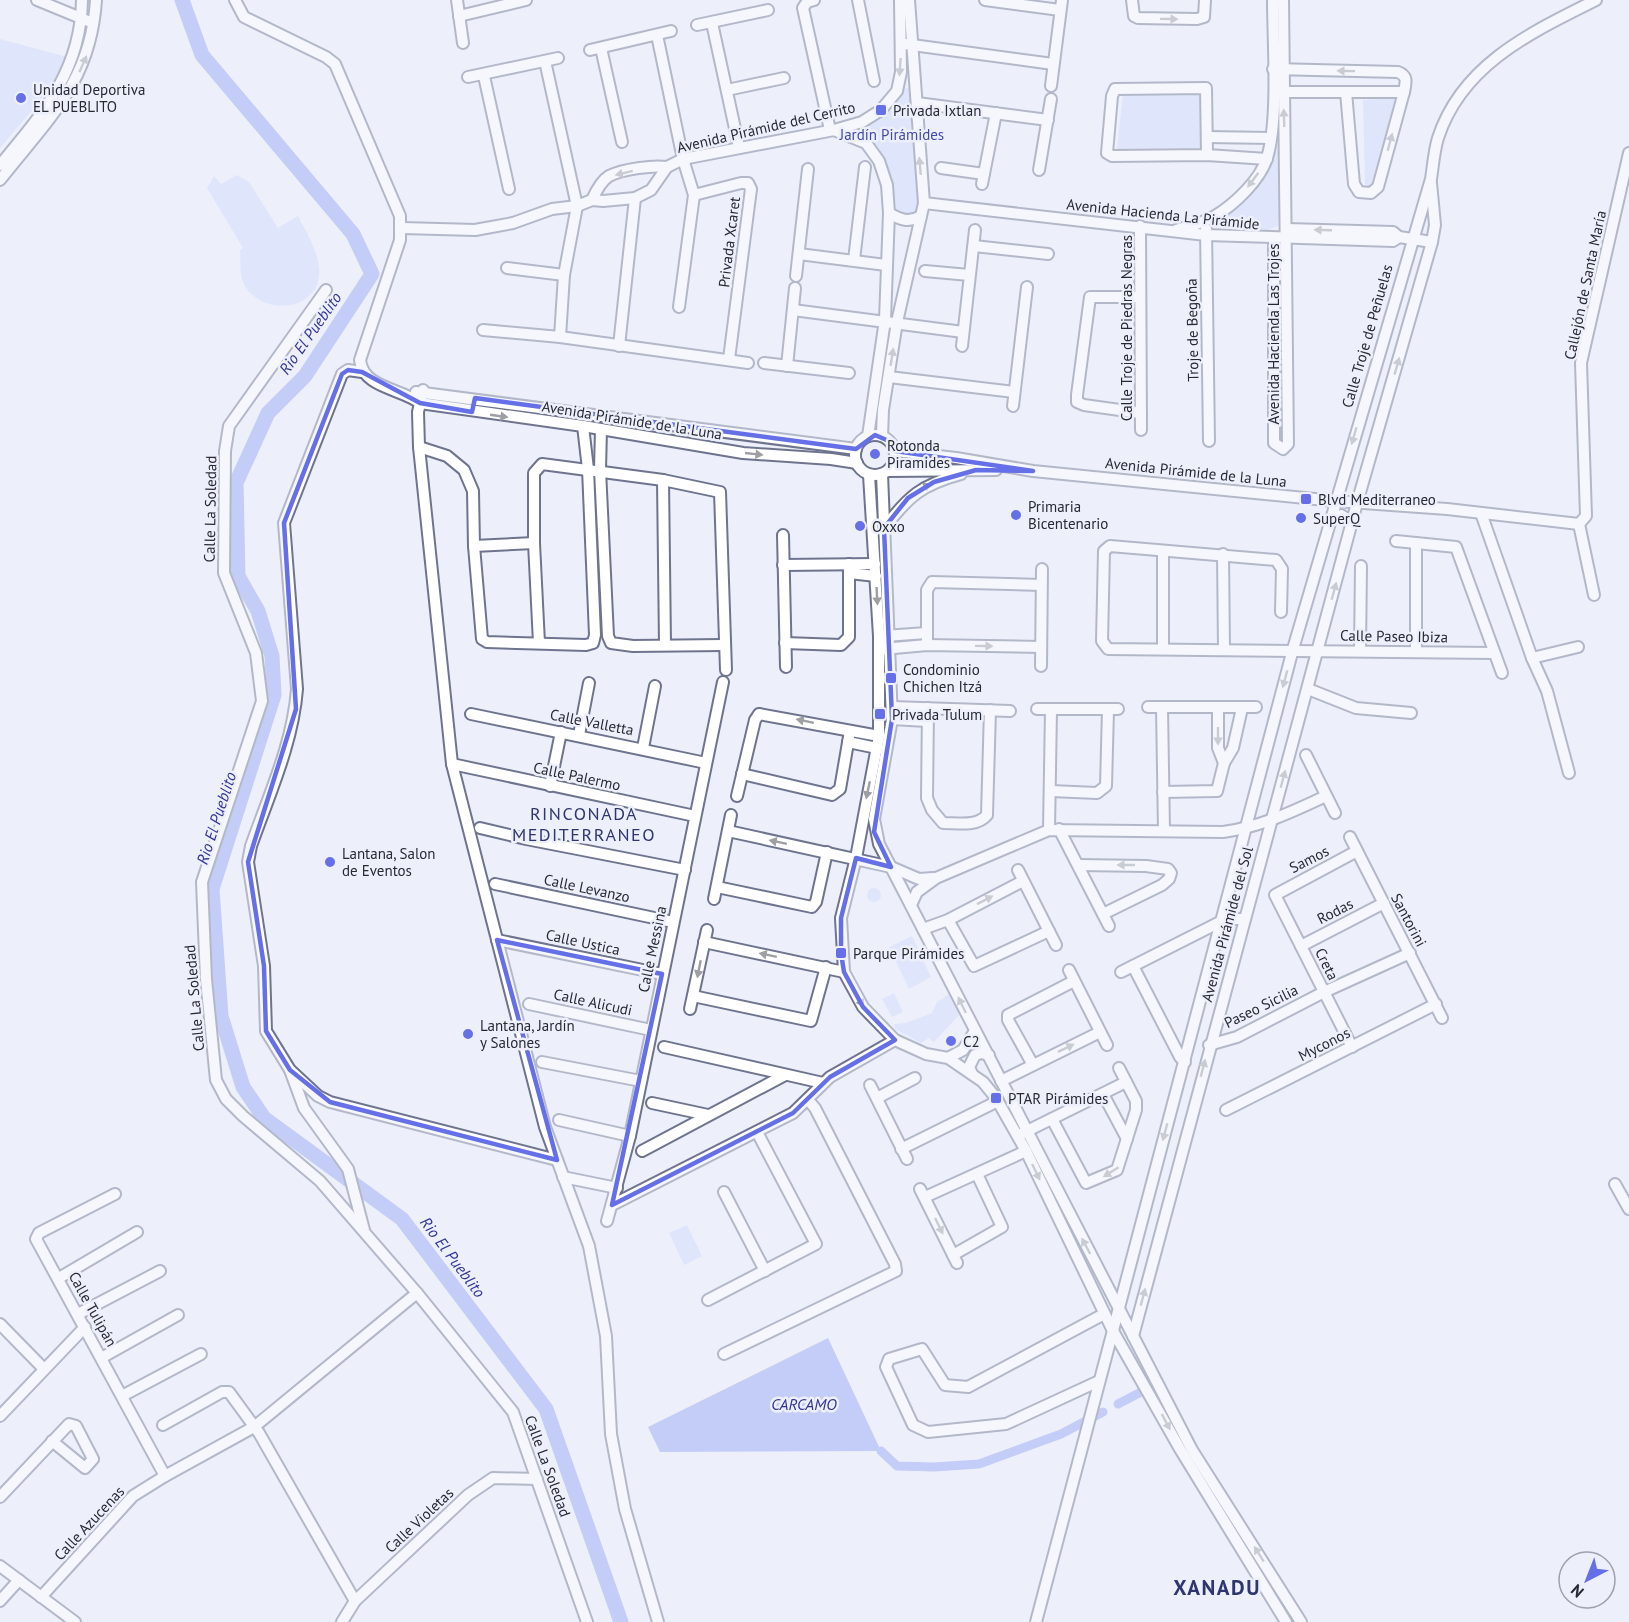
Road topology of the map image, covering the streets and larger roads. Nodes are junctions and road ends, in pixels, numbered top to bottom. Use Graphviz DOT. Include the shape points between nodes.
graph roads {
  1 [pos="37,0"];
  2 [pos="82,0"];
  3 [pos="96,0"];
  4 [pos="235,0"];
  5 [pos="457,0"];
  6 [pos="526,0"];
  7 [pos="814,0"];
  8 [pos="858,0"];
  9 [pos="900,0"];
  10 [pos="909,0"];
  11 [pos="985,0"];
  12 [pos="1132,0"];
  13 [pos="1205,0"];
  14 [pos="1273,0"];
  15 [pos="1282,0"];
  16 [pos="1596,0"];
  17 [pos="512,1"];
  18 [pos="1061,5"];
  19 [pos="768,10"];
  20 [pos="459,16"];
  21 [pos="82,20"];
  22 [pos="95,22"];
  23 [pos="712,23"];
  24 [pos="697,25"];
  25 [pos="671,31"];
  26 [pos="657,35"];
  27 [pos="463,43"];
  28 [pos="906,44"];
  29 [pos="601,48"];
  30 [pos="590,50"];
  31 [pos="558,58"];
  32 [pos="544,61"];
  33 [pos="1053,64"];
  34 [pos="1278,70"];
  35 [pos="484,76"];
  36 [pos="468,77"];
  37 [pos="784,78"];
  38 [pos="874,81"];
  39 [pos="1052,86"];
  40 [pos="727,90"];
  41 [pos="897,91"];
  42 [pos="1278,92"];
  43 [pos="1404,92"];
  44 [pos="1346,93"];
  45 [pos="916,98"];
  46 [pos="1051,99"];
  47 [pos="996,113"];
  48 [pos="1048,120"];
  49 [pos="862,122"];
  50 [pos="832,130"];
  51 [pos="1207,137"];
  52 [pos="1271,138"];
  53 [pos="859,140"];
  54 [pos="622,142"];
  55 [pos="739,147"];
  56 [pos="1629,153"];
  57 [pos="1208,155"];
  58 [pos="682,159"];
  59 [pos="1267,159"];
  60 [pos="0,165"];
  61 [pos="667,167"];
  62 [pos="865,167"];
  63 [pos="941,168"];
  64 [pos="808,169"];
  65 [pos="1040,170"];
  66 [pos="1431,179"];
  67 [pos="0,180"];
  68 [pos="508,189"];
  69 [pos="694,195"];
  70 [pos="635,198"];
  71 [pos="592,200"];
  72 [pos="924,203"];
  73 [pos="577,206"];
  74 [pos="889,213"];
  75 [pos="921,216"];
  76 [pos="1206,220"];
  77 [pos="1140,226"];
  78 [pos="402,228"];
  79 [pos="975,230"];
  80 [pos="1173,231"];
  81 [pos="1287,234"];
  82 [pos="1206,235"];
  83 [pos="1274,239"];
  84 [pos="1411,240"];
  85 [pos="1432,242"];
  86 [pos="974,246"];
  87 [pos="1048,254"];
  88 [pos="799,255"];
  89 [pos="854,260"];
  90 [pos="886,264"];
  91 [pos="507,268"];
  92 [pos="925,271"];
  93 [pos="564,275"];
  94 [pos="969,275"];
  95 [pos="1026,287"];
  96 [pos="326,291"];
  97 [pos="1140,297"];
  98 [pos="680,307"];
  99 [pos="793,310"];
  100 [pos="885,320"];
  101 [pos="897,322"];
  102 [pos="483,330"];
  103 [pos="963,332"];
  104 [pos="560,336"];
  105 [pos="619,346"];
  106 [pos="962,346"];
  107 [pos="729,359"];
  108 [pos="748,363"];
  109 [pos="764,363"];
  110 [pos="787,366"];
  111 [pos="362,372"];
  112 [pos="849,373"];
  113 [pos="888,377"];
  114 [pos="423,390"];
  115 [pos="1014,392"];
  116 [pos="407,393"];
  117 [pos="475,398"];
  118 [pos="420,403"];
  119 [pos="1012,406"];
  120 [pos="472,412"];
  121 [pos="1141,413"];
  122 [pos="583,426"];
  123 [pos="602,429"];
  124 [pos="1141,430"];
  125 [pos="868,436"];
  126 [pos="882,436"];
  127 [pos="1209,441"];
  128 [pos="419,447"];
  129 [pos="856,449"];
  130 [pos="896,451"];
  131 [pos="857,464"];
  132 [pos="588,469"];
  133 [pos="600,470"];
  134 [pos="976,470"];
  135 [pos="1033,471"];
  136 [pos="885,473"];
  137 [pos="869,475"];
  138 [pos="663,480"];
  139 [pos="1335,501"];
  140 [pos="1357,503"];
  141 [pos="1481,513"];
  142 [pos="1329,520"];
  143 [pos="1353,522"];
  144 [pos="1580,524"];
  145 [pos="884,528"];
  146 [pos="783,536"];
  147 [pos="1396,541"];
  148 [pos="534,543"];
  149 [pos="1416,543"];
  150 [pos="474,546"];
  151 [pos="1163,551"];
  152 [pos="1223,554"];
  153 [pos="875,564"];
  154 [pos="783,566"];
  155 [pos="1361,566"];
  156 [pos="852,569"];
  157 [pos="1042,569"];
  158 [pos="876,576"];
  159 [pos="1041,585"];
  160 [pos="1594,595"];
  161 [pos="1281,612"];
  162 [pos="926,633"];
  163 [pos="884,636"];
  164 [pos="539,643"];
  165 [pos="785,643"];
  166 [pos="665,645"];
  167 [pos="724,645"];
  168 [pos="927,645"];
  169 [pos="1578,646"];
  170 [pos="1041,648"];
  171 [pos="884,649"];
  172 [pos="1162,649"];
  173 [pos="1224,649"];
  174 [pos="1293,649"];
  175 [pos="1319,650"];
  176 [pos="1360,651"];
  177 [pos="1416,652"];
  178 [pos="1494,653"];
  179 [pos="1533,658"];
  180 [pos="1041,666"];
  181 [pos="786,667"];
  182 [pos="726,670"];
  183 [pos="1502,673"];
  184 [pos="723,682"];
  185 [pos="589,683"];
  186 [pos="655,686"];
  187 [pos="1308,689"];
  188 [pos="897,707"];
  189 [pos="1148,707"];
  190 [pos="1162,707"];
  191 [pos="1256,707"];
  192 [pos="928,708"];
  193 [pos="1218,708"];
  194 [pos="1242,708"];
  195 [pos="1037,709"];
  196 [pos="1051,710"];
  197 [pos="990,711"];
  198 [pos="1010,711"];
  199 [pos="1411,713"];
  200 [pos="471,714"];
  201 [pos="897,720"];
  202 [pos="927,721"];
  203 [pos="561,732"];
  204 [pos="579,735"];
  205 [pos="879,736"];
  206 [pos="851,737"];
  207 [pos="643,748"];
  208 [pos="877,748"];
  209 [pos="1306,755"];
  210 [pos="706,763"];
  211 [pos="1224,763"];
  212 [pos="452,764"];
  213 [pos="1569,773"];
  214 [pos="742,774"];
  215 [pos="550,786"];
  216 [pos="1051,791"];
  217 [pos="1163,792"];
  218 [pos="737,796"];
  219 [pos="1326,796"];
  220 [pos="1335,813"];
  221 [pos="731,815"];
  222 [pos="695,816"];
  223 [pos="1271,820"];
  224 [pos="480,828"];
  225 [pos="1245,829"];
  226 [pos="1054,830"];
  227 [pos="728,831"];
  228 [pos="1164,831"];
  229 [pos="1350,837"];
  230 [pos="1357,851"];
  231 [pos="831,853"];
  232 [pos="856,858"];
  233 [pos="1079,865"];
  234 [pos="891,867"];
  235 [pos="685,870"];
  236 [pos="1018,870"];
  237 [pos="936,878"];
  238 [pos="1023,881"];
  239 [pos="495,884"];
  240 [pos="717,887"];
  241 [pos="1275,895"];
  242 [pos="714,899"];
  243 [pos="1384,903"];
  244 [pos="911,905"];
  245 [pos="1103,914"];
  246 [pos="1245,919"];
  247 [pos="948,920"];
  248 [pos="673,922"];
  249 [pos="1220,922"];
  250 [pos="1108,926"];
  251 [pos="923,929"];
  252 [pos="707,930"];
  253 [pos="1049,931"];
  254 [pos="497,940"];
  255 [pos="704,942"];
  256 [pos="1056,945"];
  257 [pos="1301,946"];
  258 [pos="1410,953"];
  259 [pos="1133,966"];
  260 [pos="827,968"];
  261 [pos="1069,970"];
  262 [pos="844,972"];
  263 [pos="1121,972"];
  264 [pos="662,974"];
  265 [pos="1074,981"];
  266 [pos="1324,992"];
  267 [pos="693,996"];
  268 [pos="529,1004"];
  269 [pos="1436,1004"];
  270 [pos="690,1008"];
  271 [pos="1442,1018"];
  272 [pos="651,1030"];
  273 [pos="975,1031"];
  274 [pos="1100,1032"];
  275 [pos="896,1040"];
  276 [pos="1107,1045"];
  277 [pos="1209,1045"];
  278 [pos="664,1047"];
  279 [pos="1352,1047"];
  280 [pos="989,1055"];
  281 [pos="948,1058"];
  282 [pos="543,1062"];
  283 [pos="1185,1062"];
  284 [pos="1033,1065"];
  285 [pos="1119,1068"];
  286 [pos="290,1070"];
  287 [pos="972,1074"];
  288 [pos="785,1075"];
  289 [pos="915,1078"];
  290 [pos="641,1081"];
  291 [pos="1001,1081"];
  292 [pos="1126,1082"];
  293 [pos="824,1083"];
  294 [pos="870,1084"];
  295 [pos="1103,1094"];
  296 [pos="877,1098"];
  297 [pos="808,1100"];
  298 [pos="1174,1100"];
  299 [pos="998,1101"];
  300 [pos="652,1103"];
  301 [pos="1193,1104"];
  302 [pos="1226,1110"];
  303 [pos="708,1115"];
  304 [pos="1052,1119"];
  305 [pos="559,1120"];
  306 [pos="1027,1131"];
  307 [pos="757,1132"];
  308 [pos="630,1136"];
  309 [pos="1127,1139"];
  310 [pos="901,1149"];
  311 [pos="642,1151"];
  312 [pos="1026,1151"];
  313 [pos="907,1159"];
  314 [pos="557,1161"];
  315 [pos="977,1174"];
  316 [pos="563,1178"];
  317 [pos="1615,1184"];
  318 [pos="617,1188"];
  319 [pos="724,1192"];
  320 [pos="115,1194"];
  321 [pos="612,1205"];
  322 [pos="1629,1209"];
  323 [pos="607,1221"];
  324 [pos="137,1232"];
  325 [pos="364,1234"];
  326 [pos="160,1271"];
  327 [pos="765,1271"];
  328 [pos="58,1278"];
  329 [pos="417,1293"];
  330 [pos="708,1300"];
  331 [pos="1119,1306"];
  332 [pos="78,1314"];
  333 [pos="1104,1314"];
  334 [pos="178,1315"];
  335 [pos="0,1324"];
  336 [pos="85,1327"];
  337 [pos="1113,1331"];
  338 [pos="1133,1335"];
  339 [pos="1126,1353"];
  340 [pos="201,1354"];
  341 [pos="724,1354"];
  342 [pos="103,1357"];
  343 [pos="43,1368"];
  344 [pos="1100,1381"];
  345 [pos="1156,1387"];
  346 [pos="122,1396"];
  347 [pos="0,1416"];
  348 [pos="163,1425"];
  349 [pos="254,1427"];
  350 [pos="52,1442"];
  351 [pos="93,1460"];
  352 [pos="165,1476"];
  353 [pos="76,1477"];
  354 [pos="537,1479"];
  355 [pos="0,1497"];
  356 [pos="1239,1522"];
  357 [pos="1228,1529"];
  358 [pos="0,1566"];
  359 [pos="19,1580"];
  360 [pos="41,1597"];
  361 [pos="0,1601"];
  362 [pos="355,1601"];
  363 [pos="75,1622"];
  364 [pos="342,1622"];
  365 [pos="587,1622"];
  366 [pos="658,1622"];
  367 [pos="1035,1622"];
  368 [pos="1286,1622"];
  369 [pos="1301,1622"];
  1 -- 21 [label="street"];
  2 -- 21 [label="street"];
  3 -- 22 [label="street"];
  4 -- 78 [label="street" via="244,16 335,64"];
  5 -- 20 [label="street"];
  6 -- 17 [label="street"];
  7 -- 50 [label="street" via="803,8"];
  8 -- 38 [label="street"];
  9 -- 28 [label="street"];
  10 -- 28 [label="street"];
  11 -- 18 [label="street"];
  12 -- 13 [label="street, one-way" via="1134,16 1138,18 1197,19 1204,17"];
  14 -- 34 [label="street, Avenida Hacienda Las Trojes"];
  15 -- 34 [label="street, Avenida Hacienda Las Trojes"];
  16 -- 66 [label="street, Calle Troje de Peñuelas" via="1526,35 1479,72 1454,102 1438,139"];
  17 -- 20 [label="street"];
  18 -- 33 [label="street"];
  19 -- 23 [label="street"];
  20 -- 27 [label="street"];
  21 -- 22 [label="street"];
  21 -- 60 [label="street" via="76,50 56,96"];
  67 -- 22 [label="street, one-way" via="64,100 84,63"];
  23 -- 24 [label="street"];
  23 -- 40 [label="street"];
  25 -- 26 [label="street"];
  26 -- 29 [label="street"];
  26 -- 58 [label="street"];
  28 -- 33 [label="street"];
  28 -- 41 [label="street, one-way"];
  28 -- 45 [label="street"];
  29 -- 30 [label="street"];
  29 -- 54 [label="street"];
  31 -- 32 [label="street"];
  32 -- 35 [label="street"];
  32 -- 73 [label="street"];
  33 -- 39 [label="street"];
  34 -- 42 [label="street, Avenida Hacienda Las Trojes"];
  43 -- 34 [label="street, one-way" via="1406,80 1398,72"];
  35 -- 36 [label="street"];
  35 -- 68 [label="street"];
  37 -- 40 [label="street"];
  40 -- 55 [label="street"];
  41 -- 45 [label="street" via="908,88"];
  41 -- 49 [label="street, Avenida Pirámide del Cerrito" via="881,110"];
  42 -- 44 [label="street"];
  42 -- 52 [label="street, Avenida Hacienda Las Trojes"];
  81 -- 42 [label="street, Avenida Hacienda Las Trojes, one-way"];
  43 -- 44 [label="street"];
  44 -- 43 [label="street, one-way" via="1354,184 1359,192 1371,193 1378,187"];
  45 -- 47 [label="street"];
  72 -- 45 [label="street, one-way"];
  46 -- 48 [label="street"];
  47 -- 48 [label="street"];
  47 -- 63 [label="street" via="983,179"];
  48 -- 65 [label="street"];
  49 -- 50 [label="street, Avenida Pirámide del Cerrito"];
  49 -- 53 [label="street"];
  50 -- 53 [label="street"];
  50 -- 55 [label="street, Avenida Pirámide del Cerrito"];
  51 -- 52 [label="street"];
  51 -- 57 [label="street"];
  51 -- 57 [label="street" via="1206,88 1114,89 1107,153"];
  52 -- 59 [label="street, Avenida Hacienda Las Trojes"];
  53 -- 74 [label="street" via="879,160 887,185"];
  55 -- 58 [label="street, Avenida Pirámide del Cerrito"];
  56 -- 144 [label="street, Callejón de Santa María" via="1581,363 1586,516"];
  57 -- 59 [label="street"];
  58 -- 61 [label="street, Avenida Pirámide del Cerrito"];
  58 -- 69 [label="street"];
  59 -- 76 [label="street, Avenida Hacienda Las Trojes, one-way" via="1250,186 1228,207"];
  61 -- 70 [label="street, Avenida Pirámide del Cerrito" via="651,190"];
  61 -- 71 [label="street, Avenida Pirámide del Cerrito, one-way" via="653,165 609,176"];
  62 -- 89 [label="street"];
  64 -- 88 [label="street"];
  66 -- 84 [label="street, Calle Troje de Peñuelas"];
  66 -- 85 [label="street, Calle Troje de Peñuelas" via="1435,225"];
  69 -- 98 [label="street"];
  69 -- 107 [label="street, Privada Xcaret" via="741,183 748,183 751,189"];
  70 -- 71 [label="street"];
  70 -- 105 [label="street"];
  71 -- 73 [label="street"];
  72 -- 75 [label="street"];
  72 -- 77 [label="street, Avenida Hacienda La Pirámide"];
  73 -- 78 [label="street" via="552,209 475,231"];
  73 -- 93 [label="street"];
  74 -- 75 [label="street" via="902,220"];
  74 -- 90 [label="street"];
  75 -- 101 [label="street"];
  76 -- 80 [label="street, Avenida Hacienda Las Trojes"];
  76 -- 82 [label="street, Troje de Begoña"];
  77 -- 80 [label="street, Avenida Hacienda La Pirámide"];
  77 -- 97 [label="street, Calle Troje de Piedras Negras"];
  78 -- 111 [label="street" via="362,354"];
  79 -- 86 [label="street"];
  80 -- 82 [label="street, Avenida Hacienda La Pirámide"];
  81 -- 83 [label="street, Avenida Hacienda La Pirámide"];
  81 -- 83 [label="street, Avenida Hacienda Las Trojes" via="1288,444 1283,449 1274,443"];
  81 -- 84 [label="street, Avenida Hacienda La Pirámide"];
  82 -- 83 [label="street, Avenida Hacienda La Pirámide"];
  82 -- 127 [label="street, Troje de Begoña"];
  84 -- 85 [label="street, Avenida Hacienda La Pirámide"];
  84 -- 139 [label="street, Calle Troje de Peñuelas, one-way"];
  140 -- 85 [label="street, Calle Troje de Peñuelas, one-way"];
  86 -- 87 [label="street"];
  86 -- 94 [label="street"];
  88 -- 89 [label="street"];
  88 -- 99 [label="street"];
  89 -- 90 [label="street"];
  90 -- 100 [label="street"];
  91 -- 93 [label="street"];
  92 -- 94 [label="street"];
  93 -- 104 [label="street"];
  94 -- 103 [label="street"];
  95 -- 115 [label="street"];
  96 -- 325 [label="street, Calle La Soledad" via="229,426 225,451 224,573 256,653 262,702 201,882 216,1080 226,1099 320,1181"];
  97 -- 121 [label="street, Calle Troje de Piedras Negras"];
  97 -- 121 [label="street" via="1090,297 1077,402"];
  99 -- 100 [label="street"];
  99 -- 110 [label="street"];
  100 -- 101 [label="street"];
  100 -- 125 [label="street"];
  101 -- 103 [label="street"];
  113 -- 101 [label="street, one-way"];
  102 -- 104 [label="street"];
  103 -- 106 [label="street"];
  104 -- 105 [label="street"];
  105 -- 107 [label="street"];
  107 -- 108 [label="street"];
  109 -- 110 [label="street"];
  110 -- 112 [label="street"];
  111 -- 116 [label="street, Avenida Pirámide de la Luna" via="369,380"];
  111 -- 286 [label="street" via="348,370 342,374 284,523 296,709 248,862 264,966 266,1032"];
  113 -- 115 [label="street"];
  113 -- 126 [label="street"];
  114 -- 116 [label="street, Avenida Pirámide de la Luna"];
  114 -- 117 [label="street, Avenida Pirámide de la Luna"];
  114 -- 118 [label="street"];
  115 -- 119 [label="street"];
  116 -- 118 [label="street, Avenida Pirámide de la Luna"];
  117 -- 120 [label="street"];
  117 -- 129 [label="street, Avenida Pirámide de la Luna"];
  118 -- 120 [label="street, Avenida Pirámide de la Luna"];
  118 -- 128 [label="street"];
  120 -- 122 [label="street, Avenida Pirámide de la Luna, one-way"];
  121 -- 124 [label="street, Calle Troje de Piedras Negras"];
  122 -- 123 [label="street, Avenida Pirámide de la Luna"];
  122 -- 132 [label="street"];
  123 -- 131 [label="street, Avenida Pirámide de la Luna, one-way" via="743,453"];
  123 -- 133 [label="street"];
  125 -- 126 [label="street"];
  125 -- 129 [label="street"];
  126 -- 130 [label="street"];
  128 -- 150 [label="street" via="447,456 464,470 473,491"];
  128 -- 212 [label="street"];
  129 -- 131 [label="street"];
  130 -- 135 [label="street, Avenida Pirámide de la Luna"];
  130 -- 136 [label="street" via="896,459"];
  131 -- 137 [label="street"];
  132 -- 133 [label="street"];
  132 -- 148 [label="street" via="543,464 537,467"];
  132 -- 164 [label="street" via="593,643"];
  133 -- 138 [label="street"];
  133 -- 166 [label="street" via="608,636 611,643 618,645"];
  134 -- 135 [label="street, Avenida Pirámide de la Luna"];
  134 -- 136 [label="street, Avenida Pirámide de la Luna"];
  145 -- 134 [label="street, one-way" via="920,489"];
  135 -- 139 [label="street, Avenida Pirámide de la Luna"];
  136 -- 137 [label="street"];
  136 -- 145 [label="street"];
  137 -- 153 [label="street"];
  138 -- 166 [label="street"];
  138 -- 167 [label="street" via="720,492"];
  139 -- 140 [label="street, Avenida Pirámide de la Luna"];
  139 -- 142 [label="street, Avenida Pirámide del Sol"];
  140 -- 141 [label="street"];
  140 -- 143 [label="street, Avenida Pirámide del Sol"];
  141 -- 144 [label="street"];
  141 -- 179 [label="street"];
  142 -- 143 [label="street" via="1341,515"];
  142 -- 174 [label="street, Avenida Pirámide del Sol"];
  175 -- 143 [label="street, Avenida Pirámide del Sol, one-way"];
  144 -- 160 [label="street"];
  145 -- 163 [label="street"];
  146 -- 154 [label="street"];
  147 -- 149 [label="street"];
  148 -- 150 [label="street"];
  148 -- 164 [label="street"];
  149 -- 177 [label="street"];
  149 -- 178 [label="street" via="1456,547"];
  150 -- 164 [label="street" via="482,639"];
  151 -- 152 [label="street"];
  151 -- 172 [label="street"];
  151 -- 172 [label="street, Calle Paseo Ibiza" via="1110,546 1104,551 1102,641 1108,649"];
  152 -- 161 [label="street" via="1281,563"];
  152 -- 173 [label="street"];
  153 -- 156 [label="street"];
  153 -- 158 [label="street"];
  154 -- 156 [label="street"];
  154 -- 165 [label="street"];
  155 -- 176 [label="street"];
  156 -- 158 [label="street"];
  156 -- 165 [label="street" via="846,642"];
  157 -- 159 [label="street"];
  158 -- 163 [label="street, one-way"];
  159 -- 162 [label="street" via="932,582 927,590"];
  159 -- 170 [label="street"];
  162 -- 163 [label="street"];
  162 -- 168 [label="street"];
  163 -- 171 [label="street"];
  165 -- 181 [label="street"];
  166 -- 167 [label="street"];
  167 -- 182 [label="street"];
  168 -- 170 [label="street, one-way"];
  168 -- 171 [label="street"];
  169 -- 179 [label="street"];
  170 -- 180 [label="street"];
  171 -- 188 [label="street"];
  171 -- 205 [label="street"];
  172 -- 173 [label="street, Calle Paseo Ibiza"];
  173 -- 174 [label="street, Calle Paseo Ibiza"];
  174 -- 175 [label="street, Calle Paseo Ibiza"];
  174 -- 225 [label="street, Avenida Pirámide del Sol, one-way"];
  175 -- 176 [label="street, Calle Paseo Ibiza"];
  175 -- 187 [label="street, Avenida Pirámide del Sol"];
  176 -- 177 [label="street, Calle Paseo Ibiza"];
  177 -- 178 [label="street, Calle Paseo Ibiza"];
  178 -- 183 [label="street"];
  179 -- 213 [label="street" via="1547,691"];
  184 -- 210 [label="street, Calle Messina"];
  185 -- 204 [label="street"];
  186 -- 207 [label="street"];
  187 -- 199 [label="street" via="1356,708"];
  223 -- 187 [label="street, Avenida Pirámide del Sol, one-way"];
  188 -- 192 [label="street"];
  188 -- 201 [label="street"];
  189 -- 190 [label="street"];
  190 -- 193 [label="street"];
  190 -- 217 [label="street"];
  191 -- 194 [label="street"];
  192 -- 197 [label="street"];
  192 -- 202 [label="street"];
  193 -- 194 [label="street"];
  193 -- 211 [label="street, one-way" via="1218,748"];
  194 -- 211 [label="street" via="1233,748"];
  195 -- 196 [label="street"];
  196 -- 216 [label="street"];
  196 -- 216 [label="street" via="1113,709 1106,786 1097,793"];
  197 -- 198 [label="street"];
  197 -- 202 [label="street" via="987,815 975,823 943,823 932,810 927,798"];
  200 -- 203 [label="street, Calle Valletta"];
  201 -- 202 [label="street"];
  201 -- 234 [label="street" via="874,819 879,844"];
  203 -- 204 [label="street, Calle Valletta"];
  203 -- 215 [label="street"];
  204 -- 207 [label="street, Calle Valletta"];
  205 -- 206 [label="street"];
  205 -- 208 [label="street"];
  206 -- 208 [label="street"];
  206 -- 214 [label="street" via="840,789 832,795"];
  206 -- 214 [label="street, one-way" via="759,714"];
  207 -- 210 [label="street, Calle Valletta"];
  208 -- 232 [label="street, one-way"];
  209 -- 219 [label="street"];
  210 -- 222 [label="street, Calle Messina"];
  211 -- 217 [label="street" via="1217,791"];
  212 -- 215 [label="street, Calle Palermo"];
  212 -- 254 [label="street"];
  214 -- 218 [label="street"];
  215 -- 222 [label="street, Calle Palermo"];
  216 -- 226 [label="street"];
  217 -- 228 [label="street"];
  219 -- 220 [label="street"];
  219 -- 223 [label="street"];
  221 -- 227 [label="street"];
  222 -- 235 [label="street, Calle Messina"];
  223 -- 225 [label="street"];
  223 -- 246 [label="street, Avenida Pirámide del Sol"];
  224 -- 235 [label="street"];
  225 -- 228 [label="street"];
  225 -- 249 [label="street, Avenida Pirámide del Sol"];
  226 -- 228 [label="street"];
  226 -- 233 [label="street"];
  226 -- 237 [label="street"];
  231 -- 227 [label="street, one-way"];
  227 -- 240 [label="street"];
  229 -- 230 [label="street, Santorini"];
  230 -- 241 [label="street, Samos"];
  230 -- 243 [label="street, Santorini"];
  231 -- 232 [label="street"];
  231 -- 240 [label="street" via="812,908"];
  232 -- 234 [label="street"];
  232 -- 262 [label="street" via="841,918"];
  233 -- 245 [label="street"];
  245 -- 233 [label="street, one-way" via="1162,885 1171,873 1161,867"];
  234 -- 237 [label="street" via="919,879"];
  234 -- 244 [label="street"];
  235 -- 248 [label="street, Calle Messina"];
  236 -- 238 [label="street"];
  237 -- 244 [label="street" via="917,892"];
  247 -- 238 [label="street, one-way"];
  238 -- 253 [label="street"];
  239 -- 248 [label="street, Calle Levanzo"];
  240 -- 242 [label="street"];
  241 -- 257 [label="street, Creta"];
  243 -- 257 [label="street, Rodas"];
  243 -- 258 [label="street, Santorini"];
  244 -- 251 [label="street"];
  245 -- 250 [label="street"];
  246 -- 249 [label="street"];
  246 -- 277 [label="street, Avenida Pirámide del Sol"];
  247 -- 251 [label="street"];
  247 -- 253 [label="street" via="975,966"];
  248 -- 264 [label="street, Calle Messina"];
  249 -- 259 [label="street"];
  249 -- 283 [label="street, Avenida Pirámide del Sol"];
  273 -- 251 [label="street, one-way"];
  252 -- 255 [label="street"];
  253 -- 256 [label="street"];
  254 -- 264 [label="street, Calle Ustica"];
  254 -- 314 [label="street" via="544,1127"];
  260 -- 255 [label="street, one-way"];
  255 -- 267 [label="street, one-way"];
  257 -- 266 [label="street, Creta"];
  258 -- 266 [label="street, Paseo Sicilia"];
  258 -- 269 [label="street, Santorini"];
  259 -- 263 [label="street"];
  259 -- 283 [label="street"];
  260 -- 262 [label="street"];
  260 -- 267 [label="street" via="811,1021"];
  261 -- 265 [label="street"];
  262 -- 275 [label="street, one-way" via="863,1007"];
  264 -- 272 [label="street, Calle Messina"];
  265 -- 274 [label="street"];
  265 -- 284 [label="street" via="1008,1015"];
  266 -- 277 [label="street, Paseo Sicilia" via="1237,1037"];
  266 -- 279 [label="street, Creta"];
  267 -- 270 [label="street"];
  268 -- 272 [label="street, Calle Alicudi"];
  269 -- 271 [label="street, Santorini"];
  269 -- 279 [label="street, Myconos"];
  272 -- 290 [label="street, Calle Messina"];
  273 -- 280 [label="street"];
  273 -- 281 [label="street" via="963,1050"];
  274 -- 276 [label="street"];
  284 -- 274 [label="street, one-way"];
  275 -- 281 [label="street" via="926,1054"];
  275 -- 293 [label="street"];
  301 -- 277 [label="street, Avenida Pirámide del Sol, one-way"];
  278 -- 288 [label="street"];
  279 -- 302 [label="street, Myconos"];
  280 -- 287 [label="street" via="975,1055 969,1066"];
  280 -- 291 [label="street"];
  281 -- 287 [label="street"];
  282 -- 290 [label="street"];
  283 -- 298 [label="street, Avenida Pirámide del Sol"];
  284 -- 291 [label="street"];
  285 -- 292 [label="street"];
  286 -- 314 [label="street" via="330,1102"];
  286 -- 325 [label="street" via="304,1108 348,1169"];
  287 -- 299 [label="street"];
  288 -- 293 [label="street"];
  288 -- 303 [label="street"];
  289 -- 296 [label="street"];
  290 -- 308 [label="street, Calle Messina"];
  291 -- 306 [label="street"];
  292 -- 295 [label="street"];
  292 -- 309 [label="street" via="1136,1101"];
  293 -- 297 [label="street"];
  294 -- 296 [label="street"];
  295 -- 304 [label="street"];
  295 -- 309 [label="street"];
  296 -- 310 [label="street"];
  297 -- 307 [label="street" via="793,1113"];
  297 -- 341 [label="street" via="896,1271"];
  298 -- 301 [label="street"];
  298 -- 331 [label="street, Avenida Pirámide del Sol, one-way"];
  299 -- 306 [label="street"];
  299 -- 310 [label="street"];
  300 -- 303 [label="street"];
  338 -- 301 [label="street, Avenida Pirámide del Sol, one-way"];
  303 -- 311 [label="street"];
  304 -- 306 [label="street"];
  309 -- 304 [label="street, one-way" via="1117,1170 1086,1183"];
  305 -- 308 [label="street"];
  306 -- 312 [label="street"];
  331 -- 306 [label="street, one-way"];
  307 -- 321 [label="street"];
  307 -- 327 [label="street" via="816,1241 814,1246"];
  308 -- 318 [label="street, Calle Messina"];
  310 -- 313 [label="street"];
  312 -- 315 [label="street"];
  312 -- 333 [label="street, one-way"];
  314 -- 316 [label="street"];
  315 -- 315 [label="street, one-way" via="923,1193 955,1259 1002,1227"];
  316 -- 318 [label="street"];
  316 -- 366 [label="street" via="588,1245 606,1336 610,1434 625,1509"];
  317 -- 322 [label="street"];
  318 -- 321 [label="street, Calle Messina"];
  319 -- 327 [label="street"];
  320 -- 328 [label="street, Calle Tulipán" via="36,1236"];
  321 -- 323 [label="street, Calle Messina"];
  324 -- 328 [label="street"];
  325 -- 329 [label="street, Calle La Soledad"];
  326 -- 332 [label="street"];
  327 -- 330 [label="street"];
  328 -- 332 [label="street, Calle Tulipán"];
  329 -- 349 [label="street, Calle Azucenas"];
  329 -- 354 [label="street, Calle La Soledad" via="513,1412"];
  331 -- 337 [label="street, Avenida Pirámide del Sol"];
  331 -- 338 [label="street"];
  332 -- 336 [label="street, Calle Tulipán"];
  333 -- 337 [label="street"];
  333 -- 344 [label="street" via="968,1387 945,1385 922,1349 889,1359 886,1367 913,1425 928,1432 1006,1424"];
  334 -- 342 [label="street"];
  335 -- 343 [label="street"];
  336 -- 342 [label="street, Calle Tulipán"];
  336 -- 343 [label="street"];
  337 -- 339 [label="street"];
  337 -- 344 [label="street, Avenida Pirámide del Sol"];
  338 -- 339 [label="street, Avenida Pirámide del Sol"];
  338 -- 345 [label="street"];
  339 -- 345 [label="street"];
  340 -- 346 [label="street"];
  342 -- 346 [label="street, Calle Tulipán"];
  343 -- 347 [label="street"];
  344 -- 367 [label="street, Avenida Pirámide del Sol"];
  345 -- 356 [label="street"];
  345 -- 357 [label="street, one-way"];
  346 -- 352 [label="street, Calle Tulipán"];
  348 -- 349 [label="street" via="226,1391"];
  349 -- 352 [label="street, Calle Azucenas"];
  349 -- 362 [label="street"];
  350 -- 351 [label="street"];
  350 -- 351 [label="street" via="74,1424"];
  350 -- 355 [label="street"];
  351 -- 353 [label="street"];
  352 -- 360 [label="street, Calle Azucenas" via="134,1496"];
  354 -- 362 [label="street, Calle Violetas" via="493,1478 468,1495"];
  354 -- 365 [label="street, Calle La Soledad"];
  356 -- 357 [label="street"];
  369 -- 356 [label="street, one-way"];
  357 -- 368 [label="street"];
  358 -- 359 [label="street"];
  359 -- 360 [label="street"];
  359 -- 361 [label="street"];
  360 -- 363 [label="street"];
  362 -- 364 [label="street, Calle Violetas"];
}
